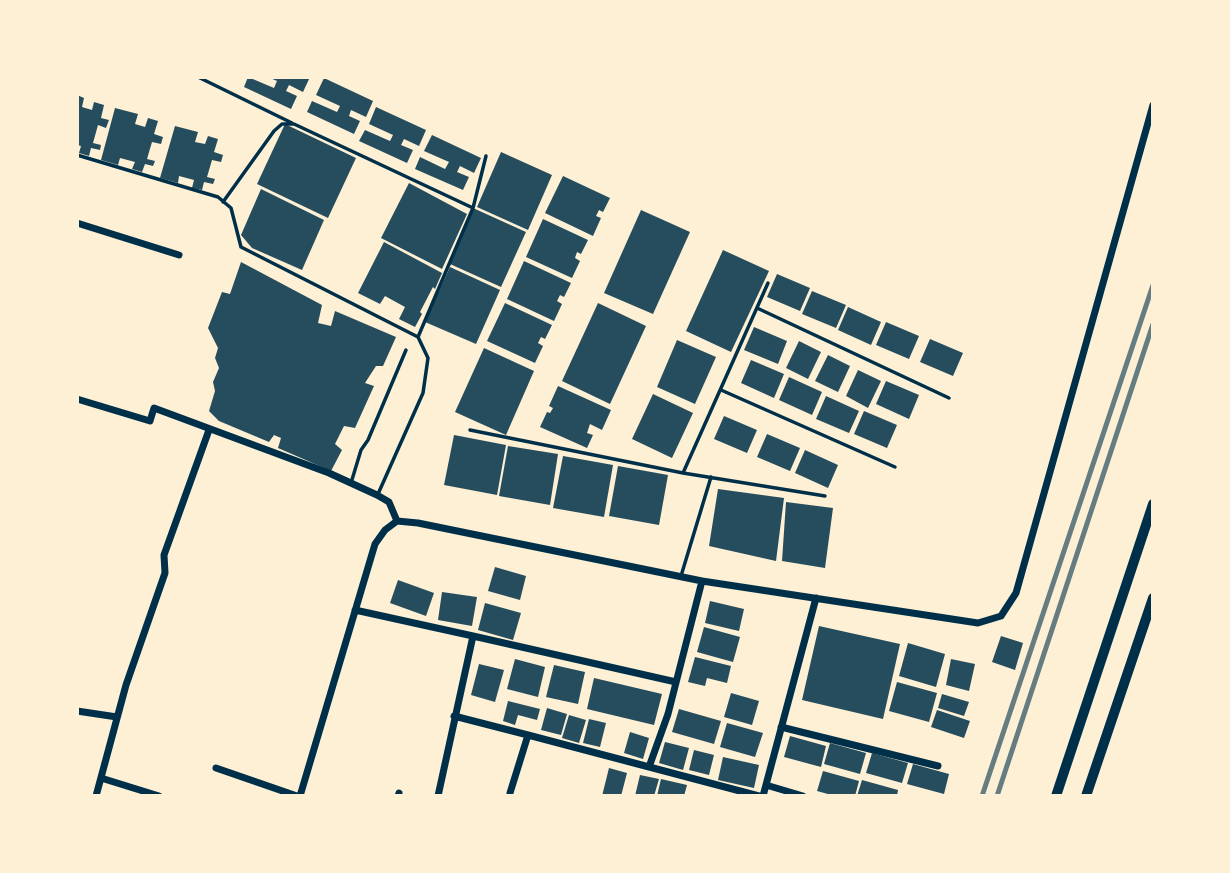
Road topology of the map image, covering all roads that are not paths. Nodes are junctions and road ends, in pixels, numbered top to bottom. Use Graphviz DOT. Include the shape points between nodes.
graph roads {
  1 [pos="198,77"];
  2 [pos="1153,105"];
  3 [pos="293,124"];
  4 [pos="77,155"];
  5 [pos="486,156"];
  6 [pos="223,202"];
  7 [pos="473,208"];
  8 [pos="77,223"];
  9 [pos="179,255"];
  10 [pos="768,284"];
  11 [pos="757,308"];
  12 [pos="418,337"];
  13 [pos="407,350"];
  14 [pos="720,390"];
  15 [pos="949,398"];
  16 [pos="77,399"];
  17 [pos="209,430"];
  18 [pos="470,430"];
  19 [pos="895,467"];
  20 [pos="683,473"];
  21 [pos="711,477"];
  22 [pos="351,483"];
  23 [pos="377,495"];
  24 [pos="825,496"];
  25 [pos="1153,504"];
  26 [pos="397,522"];
  27 [pos="681,577"];
  28 [pos="702,581"];
  29 [pos="816,598"];
  30 [pos="1153,598"];
  31 [pos="355,610"];
  32 [pos="473,636"];
  33 [pos="677,682"];
  34 [pos="77,711"];
  35 [pos="454,716"];
  36 [pos="117,717"];
  37 [pos="781,727"];
  38 [pos="528,735"];
  39 [pos="938,766"];
  40 [pos="649,767"];
  41 [pos="216,768"];
  42 [pos="101,778"];
  43 [pos="766,785"];
  44 [pos="510,793"];
  45 [pos="96,796"];
  46 [pos="159,796"];
  47 [pos="298,796"];
  48 [pos="438,796"];
  49 [pos="761,796"];
  50 [pos="803,796"];
  51 [pos="1056,796"];
  52 [pos="1086,796"];
  1 -- 3 [label="lane"];
  2 -- 29 [label="street" via="1016,593 1000,615 978,622"];
  3 -- 6 [label="lane" via="282,124 274,131"];
  3 -- 7 [label="lane"];
  4 -- 6 [label="lane"];
  5 -- 7 [label="lane"];
  6 -- 12 [label="lane" via="230,208 241,247"];
  7 -- 12 [label="lane"];
  8 -- 9 [label="street"];
  10 -- 11 [label="lane"];
  11 -- 14 [label="lane"];
  11 -- 15 [label="lane"];
  12 -- 23 [label="lane" via="428,358 423,393"];
  13 -- 22 [label="lane" via="361,450"];
  14 -- 19 [label="lane"];
  14 -- 20 [label="lane"];
  16 -- 17 [label="street" via="150,421 154,408"];
  17 -- 22 [label="street"];
  17 -- 36 [label="street" via="163,555 165,573"];
  18 -- 20 [label="lane"];
  20 -- 21 [label="lane"];
  21 -- 24 [label="lane"];
  21 -- 27 [label="lane"];
  22 -- 23 [label="street"];
  23 -- 26 [label="street" via="388,502"];
  25 -- 51 [label="main road"];
  26 -- 27 [label="street"];
  26 -- 31 [label="street" via="375,544"];
  27 -- 28 [label="street"];
  28 -- 29 [label="street"];
  28 -- 33 [label="street"];
  29 -- 37 [label="street"];
  30 -- 52 [label="main road"];
  31 -- 32 [label="street"];
  31 -- 47 [label="street"];
  32 -- 33 [label="street"];
  32 -- 35 [label="street"];
  33 -- 40 [label="street"];
  34 -- 36 [label="street"];
  35 -- 38 [label="street"];
  35 -- 48 [label="street"];
  36 -- 42 [label="street"];
  37 -- 39 [label="street"];
  37 -- 43 [label="street"];
  38 -- 40 [label="street"];
  38 -- 44 [label="street"];
  40 -- 49 [label="street"];
  41 -- 47 [label="street"];
  42 -- 45 [label="street"];
  42 -- 46 [label="street"];
  43 -- 49 [label="street"];
  43 -- 50 [label="street"];
}
